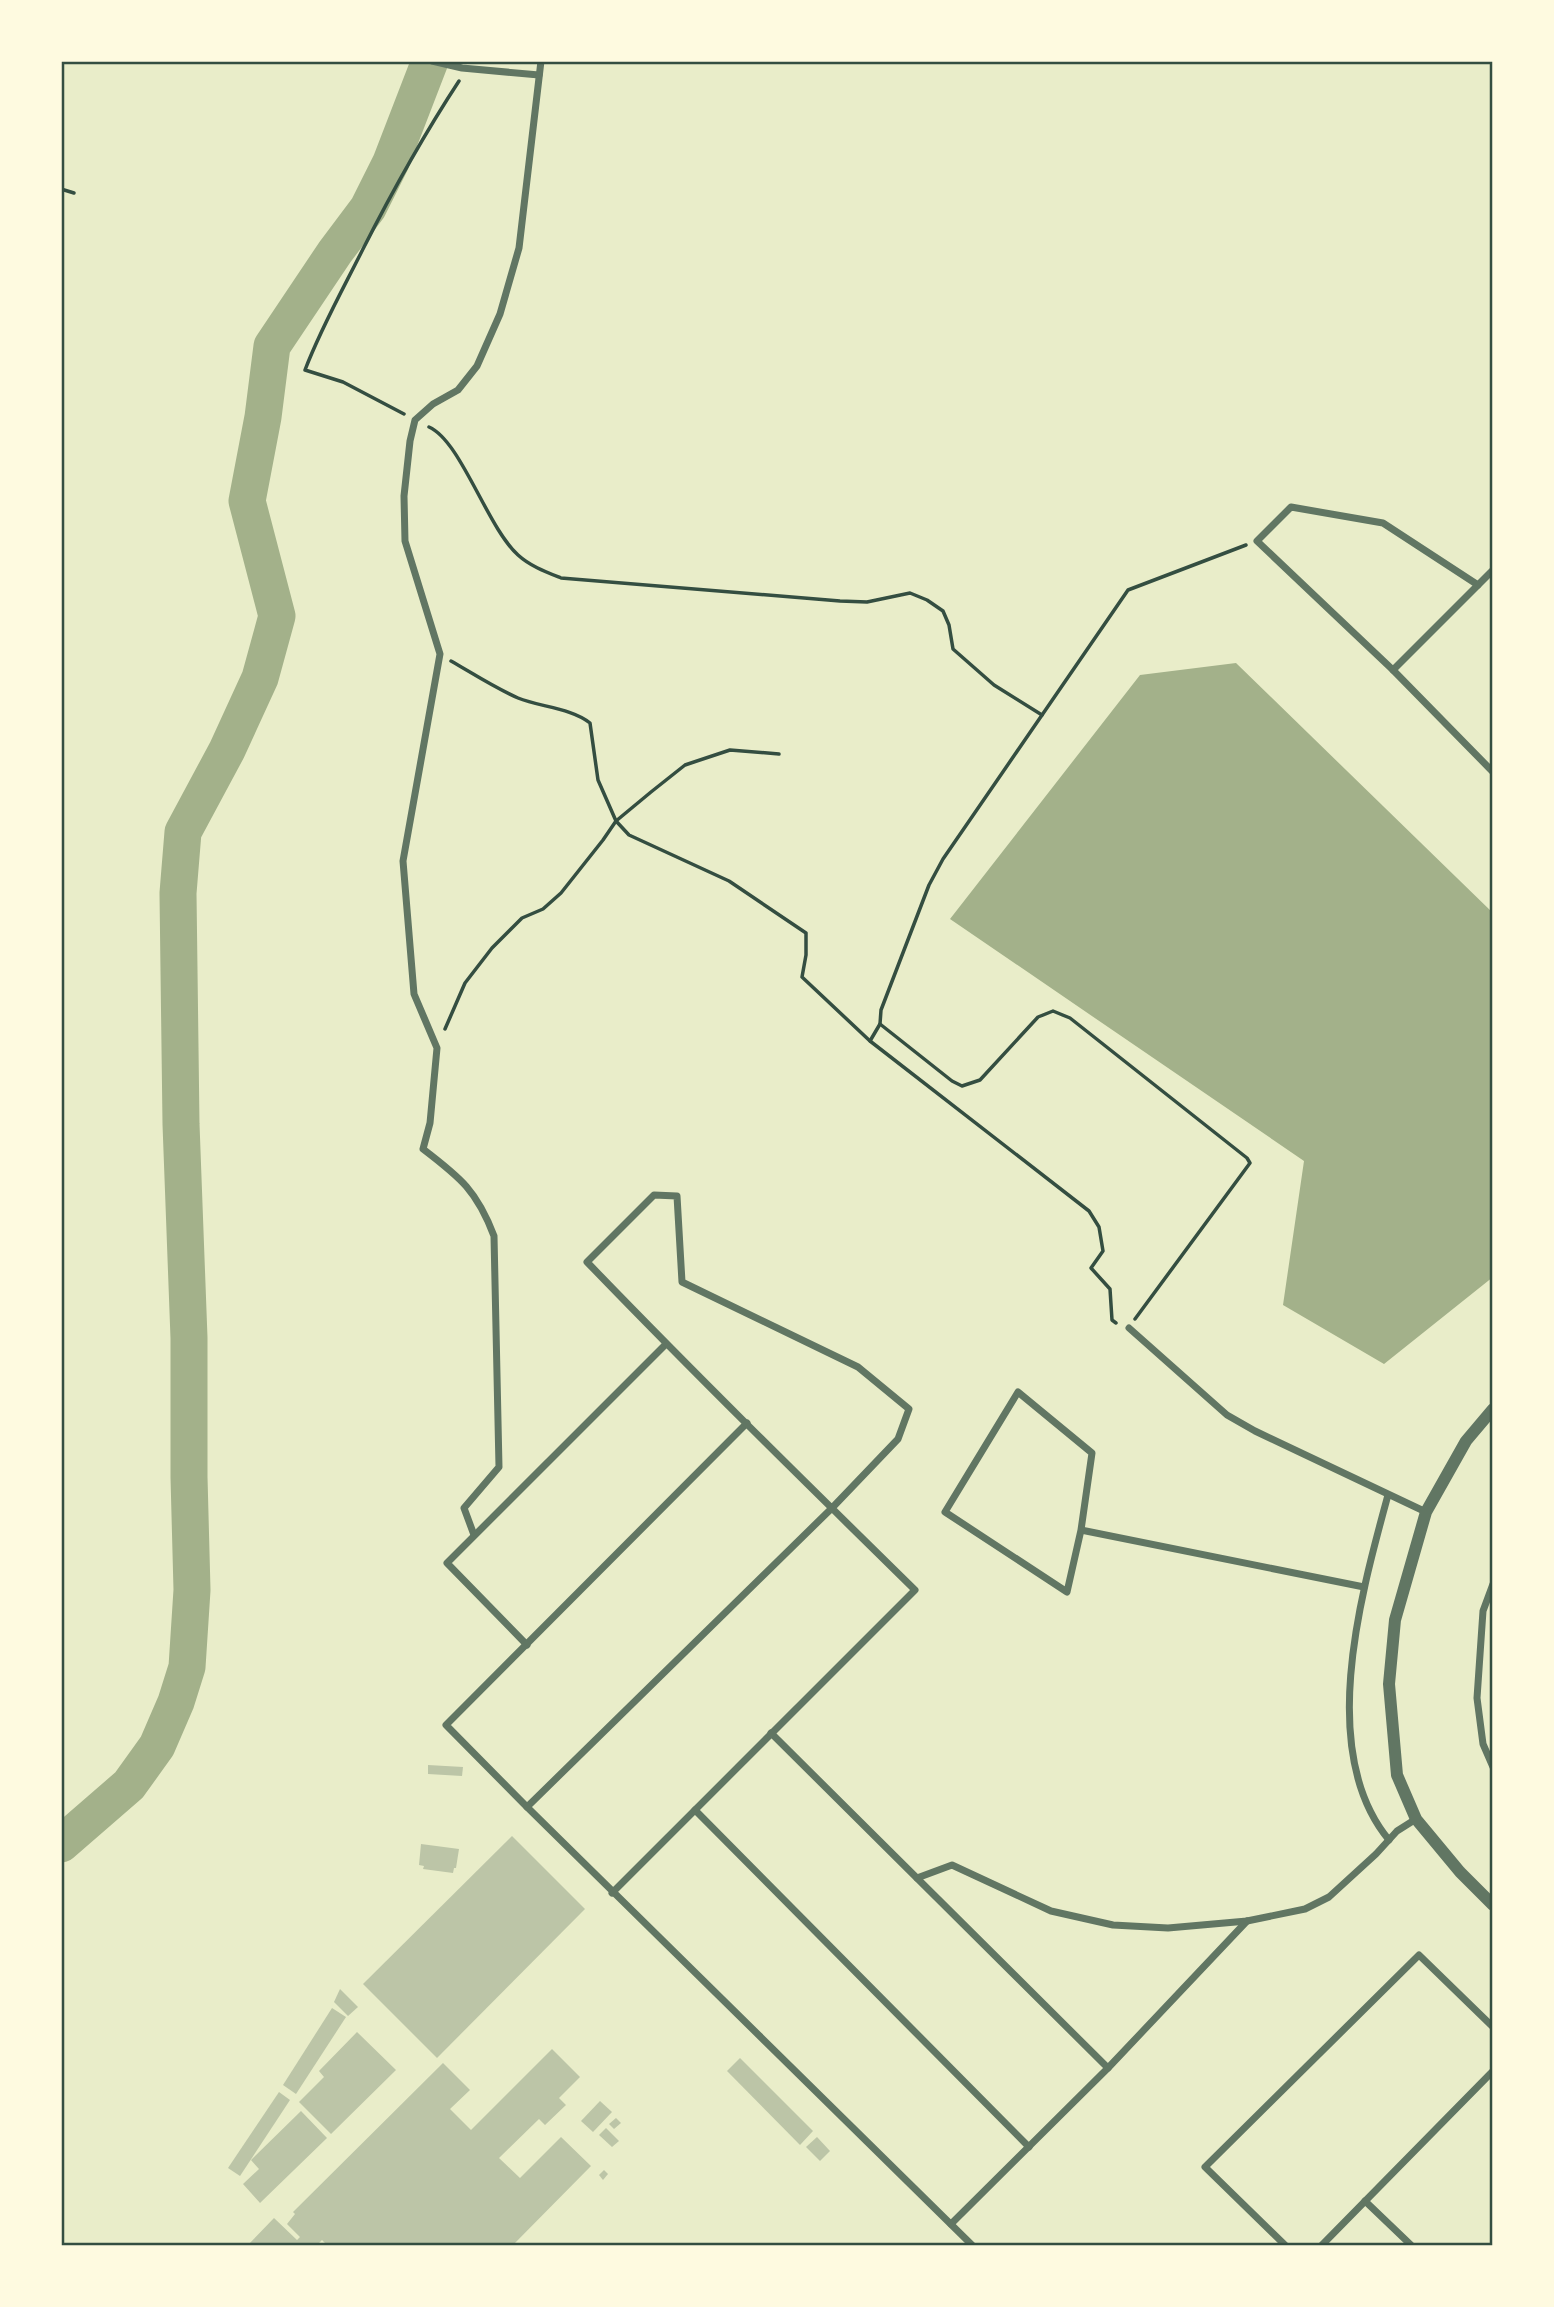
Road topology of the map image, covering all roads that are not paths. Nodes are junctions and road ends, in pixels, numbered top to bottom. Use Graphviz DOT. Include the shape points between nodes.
graph roads {
  1 [pos="432,61"];
  2 [pos="541,61"];
  3 [pos="539,75"];
  4 [pos="1493,570"];
  5 [pos="1478,585"];
  6 [pos="1393,670"];
  7 [pos="1493,755"];
  8 [pos="1485,764"];
  9 [pos="1493,772"];
  10 [pos="1129,1328"];
  11 [pos="666,1344"];
  12 [pos="1493,1409"];
  13 [pos="747,1423"];
  14 [pos="1388,1495"];
  15 [pos="832,1508"];
  16 [pos="1426,1512"];
  17 [pos="1081,1530"];
  18 [pos="474,1535"];
  19 [pos="1493,1584"];
  20 [pos="1364,1587"];
  21 [pos="527,1645"];
  22 [pos="771,1734"];
  23 [pos="1493,1767"];
  24 [pos="527,1807"];
  25 [pos="695,1810"];
  26 [pos="1416,1819"];
  27 [pos="1389,1840"];
  28 [pos="917,1878"];
  29 [pos="612,1893"];
  30 [pos="1493,1905"];
  31 [pos="1247,1921"];
  32 [pos="1493,2027"];
  33 [pos="1108,2068"];
  34 [pos="1493,2071"];
  35 [pos="1029,2147"];
  36 [pos="1365,2201"];
  37 [pos="951,2224"];
  38 [pos="973,2246"];
  39 [pos="1286,2246"];
  40 [pos="1321,2246"];
  41 [pos="1412,2246"];
  1 -- 3 [label="street"];
  2 -- 3 [label="street"];
  3 -- 18 [label="street" via="519,248 500,314 477,366 458,390 415,420 404,496 405,541 440,654 403,861 414,994 437,1048 423,1149 458,1175 483,1207 494,1236 499,1467 464,1508"];
  4 -- 5 [label="street"];
  5 -- 6 [label="street"];
  5 -- 6 [label="street" via="1383,523 1291,507 1257,541"];
  6 -- 8 [label="street"];
  7 -- 8 [label="street"];
  8 -- 9 [label="street"];
  10 -- 14 [label="street" via="1227,1415"];
  11 -- 13 [label="street"];
  11 -- 15 [label="street" via="587,1262 654,1195 677,1196 682,1282 858,1367 909,1409 898,1439"];
  11 -- 18 [label="street"];
  12 -- 16 [label="street" via="1466,1441"];
  13 -- 15 [label="street"];
  13 -- 21 [label="street"];
  14 -- 16 [label="street"];
  14 -- 20 [label="street"];
  15 -- 22 [label="street" via="915,1590"];
  15 -- 24 [label="street"];
  16 -- 26 [label="street" via="1395,1620 1390,1684 1397,1775"];
  17 -- 17 [label="street" via="1067,1592 945,1512 1018,1392 1092,1453"];
  17 -- 20 [label="street"];
  18 -- 21 [label="street" via="447,1563"];
  19 -- 23 [label="street" via="1483,1611 1477,1698 1483,1744"];
  20 -- 27 [label="street" via="1349,1713 1354,1767 1375,1823"];
  21 -- 24 [label="street" via="446,1725"];
  22 -- 25 [label="street"];
  22 -- 28 [label="street"];
  24 -- 29 [label="street"];
  25 -- 29 [label="street"];
  25 -- 35 [label="street"];
  26 -- 27 [label="street"];
  26 -- 30 [label="street"];
  27 -- 31 [label="street" via="1329,1896 1306,1909"];
  28 -- 31 [label="street" via="952,1865 1051,1911 1113,1925 1168,1928"];
  28 -- 33 [label="street"];
  29 -- 37 [label="street"];
  31 -- 33 [label="street"];
  32 -- 39 [label="street" via="1419,1955 1205,2167"];
  33 -- 35 [label="street"];
  34 -- 36 [label="street"];
  35 -- 37 [label="street"];
  36 -- 40 [label="street"];
  36 -- 41 [label="street"];
  37 -- 38 [label="street"];
}
